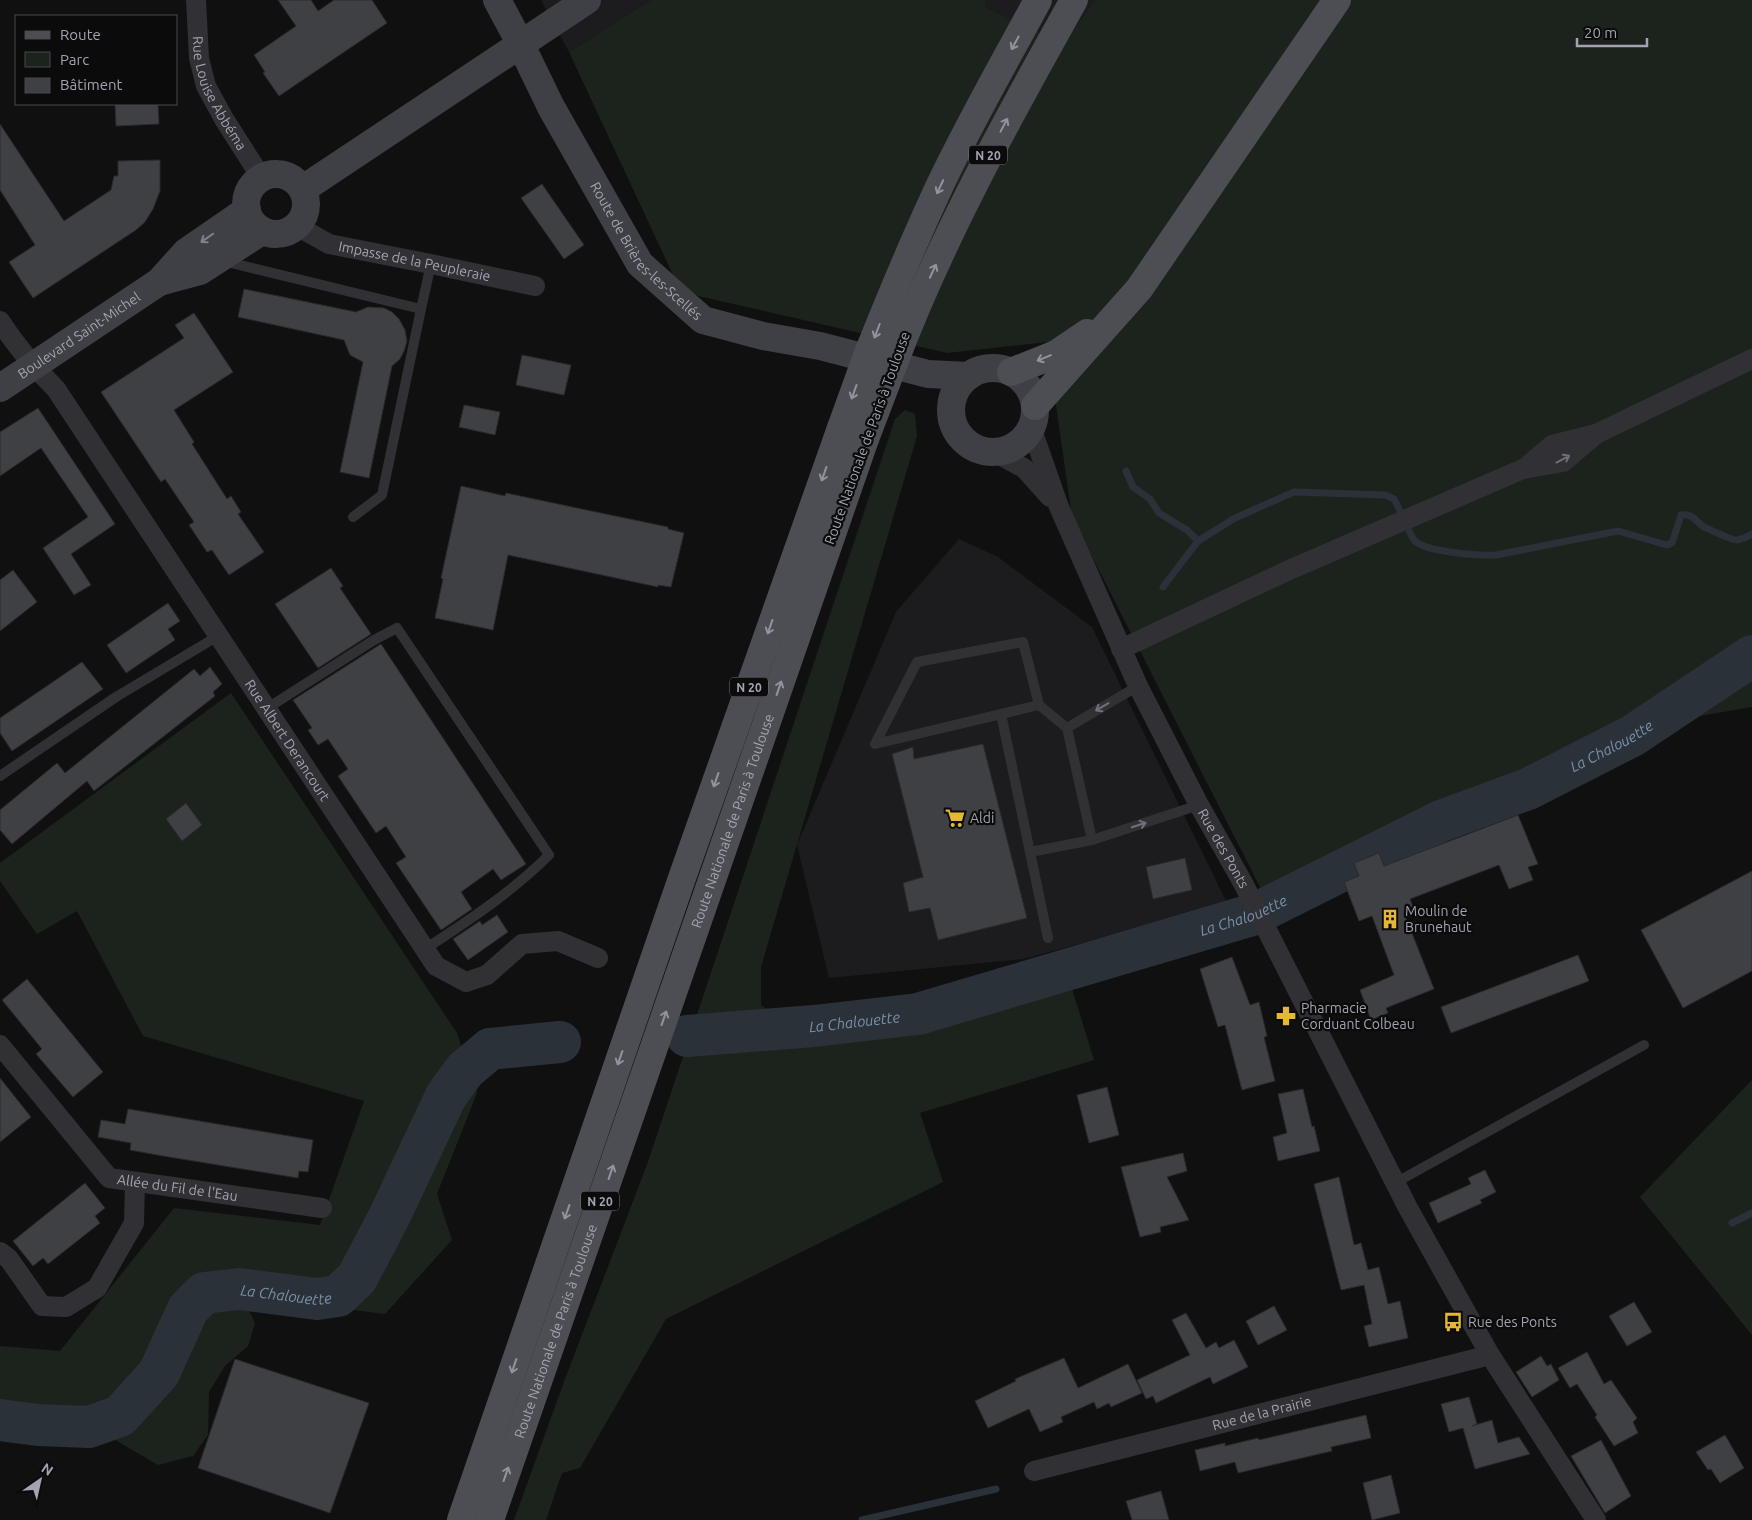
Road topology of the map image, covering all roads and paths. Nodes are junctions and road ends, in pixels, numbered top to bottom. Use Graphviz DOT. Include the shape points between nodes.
graph roads {
  1 [pos="196,0"];
  2 [pos="497,0"];
  3 [pos="587,0"];
  4 [pos="1038,0"];
  5 [pos="1074,0"];
  6 [pos="1337,0"];
  7 [pos="520,43"];
  8 [pos="261,177"];
  9 [pos="303,189"];
  10 [pos="254,220"];
  11 [pos="297,226"];
  12 [pos="217,259"];
  13 [pos="431,264"];
  14 [pos="159,282"];
  15 [pos="535,286"];
  16 [pos="421,309"];
  17 [pos="1115,314"];
  18 [pos="0,321"];
  19 [pos="1752,359"];
  20 [pos="33,366"];
  21 [pos="1011,372"];
  22 [pos="928,374"];
  23 [pos="969,376"];
  24 [pos="0,388"];
  25 [pos="952,406"];
  26 [pos="1033,417"];
  27 [pos="994,452"];
  28 [pos="1059,507"];
  29 [pos="354,517"];
  30 [pos="218,636"];
  31 [pos="1121,649"];
  32 [pos="1138,686"];
  33 [pos="1039,705"];
  34 [pos="266,708"];
  35 [pos="1001,714"];
  36 [pos="1067,728"];
  37 [pos="0,776"];
  38 [pos="1199,805"];
  39 [pos="1092,840"];
  40 [pos="1030,852"];
  41 [pos="1048,938"];
  42 [pos="424,949"];
  43 [pos="598,958"];
  44 [pos="1644,1044"];
  45 [pos="1,1049"];
  46 [pos="135,1182"];
  47 [pos="1395,1183"];
  48 [pos="322,1208"];
  49 [pos="0,1252"];
  50 [pos="1490,1356"];
  51 [pos="1034,1471"];
  52 [pos="461,1520"];
  53 [pos="490,1520"];
  54 [pos="1596,1520"];
  1 -- 8 [label="street, Rue Louise Abbéma" via="199,58 206,86"];
  2 -- 7 [label="main road, Route de Brières-les-Scellés"];
  3 -- 7 [label="main road"];
  4 -- 52 [label="main road, Route Nationale de Paris à Toulouse / N 20, one-way, bridge" via="941,185 887,305 682,878"];
  53 -- 5 [label="main road, Route Nationale de Paris à Toulouse / N 20, one-way, bridge" via="865,439 912,316 969,191"];
  6 -- 17 [label="main road" via="1139,289"];
  7 -- 9 [label="main road"];
  7 -- 22 [label="main road, Route de Brières-les-Scellés" via="551,107 640,264 702,320"];
  8 -- 9 [label="main road" via="283,174 298,182"];
  8 -- 10 [label="main road" via="248,192"];
  9 -- 11 [label="main road" via="307,206"];
  10 -- 11 [label="main road" via="278,234"];
  10 -- 12 [label="main road, Boulevard Saint-Michel"];
  10 -- 14 [label="main road, Boulevard Saint-Michel, one-way" via="186,252"];
  11 -- 13 [label="street, Impasse de la Peupleraie" via="329,244"];
  12 -- 14 [label="main road, Boulevard Saint-Michel" via="200,271"];
  12 -- 16 [label="lane"];
  13 -- 15 [label="street, Impasse de la Peupleraie"];
  13 -- 16 [label="lane"];
  14 -- 20 [label="main road, Boulevard Saint-Michel"];
  16 -- 29 [label="lane" via="382,495"];
  17 -- 21 [label="main road, one-way" via="1056,354"];
  17 -- 26 [label="main road"];
  18 -- 20 [label="street, Rue Albert Derancourt"];
  19 -- 31 [label="street" via="1596,434 1562,462 1523,469 1289,570"];
  20 -- 24 [label="main road, Boulevard Saint-Michel"];
  20 -- 30 [label="street, Rue Albert Derancourt" via="56,389"];
  21 -- 23 [label="main road" via="990,368"];
  21 -- 26 [label="main road" via="1028,386"];
  22 -- 23 [label="main road, Route de Brières-les-Scellés"];
  22 -- 25 [label="main road"];
  23 -- 25 [label="main road" via="954,394"];
  25 -- 27 [label="main road" via="953,420 963,438 981,450"];
  26 -- 27 [label="main road" via="1025,437 1006,450"];
  26 -- 28 [label="street, Rue des Ponts"];
  27 -- 28 [label="street, Rue des Ponts" via="1024,468"];
  28 -- 31 [label="street, Rue des Ponts"];
  30 -- 34 [label="street, Rue Albert Derancourt"];
  30 -- 37 [label="lane" via="116,697"];
  31 -- 32 [label="street, Rue des Ponts"];
  32 -- 36 [label="lane, one-way"];
  32 -- 38 [label="street, Rue des Ponts"];
  33 -- 35 [label="lane"];
  33 -- 35 [label="lane" via="1023,642 917,662 876,744"];
  33 -- 36 [label="lane"];
  34 -- 42 [label="street, Rue Albert Derancourt"];
  34 -- 42 [label="lane" via="397,628 549,855 530,874 469,921"];
  35 -- 40 [label="lane"];
  36 -- 39 [label="lane"];
  39 -- 38 [label="lane, one-way"];
  38 -- 47 [label="street, Rue des Ponts" via="1244,883"];
  39 -- 40 [label="lane"];
  40 -- 41 [label="lane"];
  42 -- 43 [label="street, Rue Albert Derancourt" via="436,966 466,982 487,975 522,944 558,941"];
  44 -- 47 [label="lane"];
  45 -- 46 [label="street, Allée du Fil de l'Eau" via="110,1178"];
  46 -- 48 [label="street, Allée du Fil de l'Eau"];
  46 -- 49 [label="street" via="134,1223 97,1288 66,1307 42,1306 9,1259"];
  47 -- 50 [label="street, Rue des Ponts"];
  50 -- 51 [label="street, Rue de la Prairie"];
  50 -- 54 [label="street, Rue des Ponts"];
}
